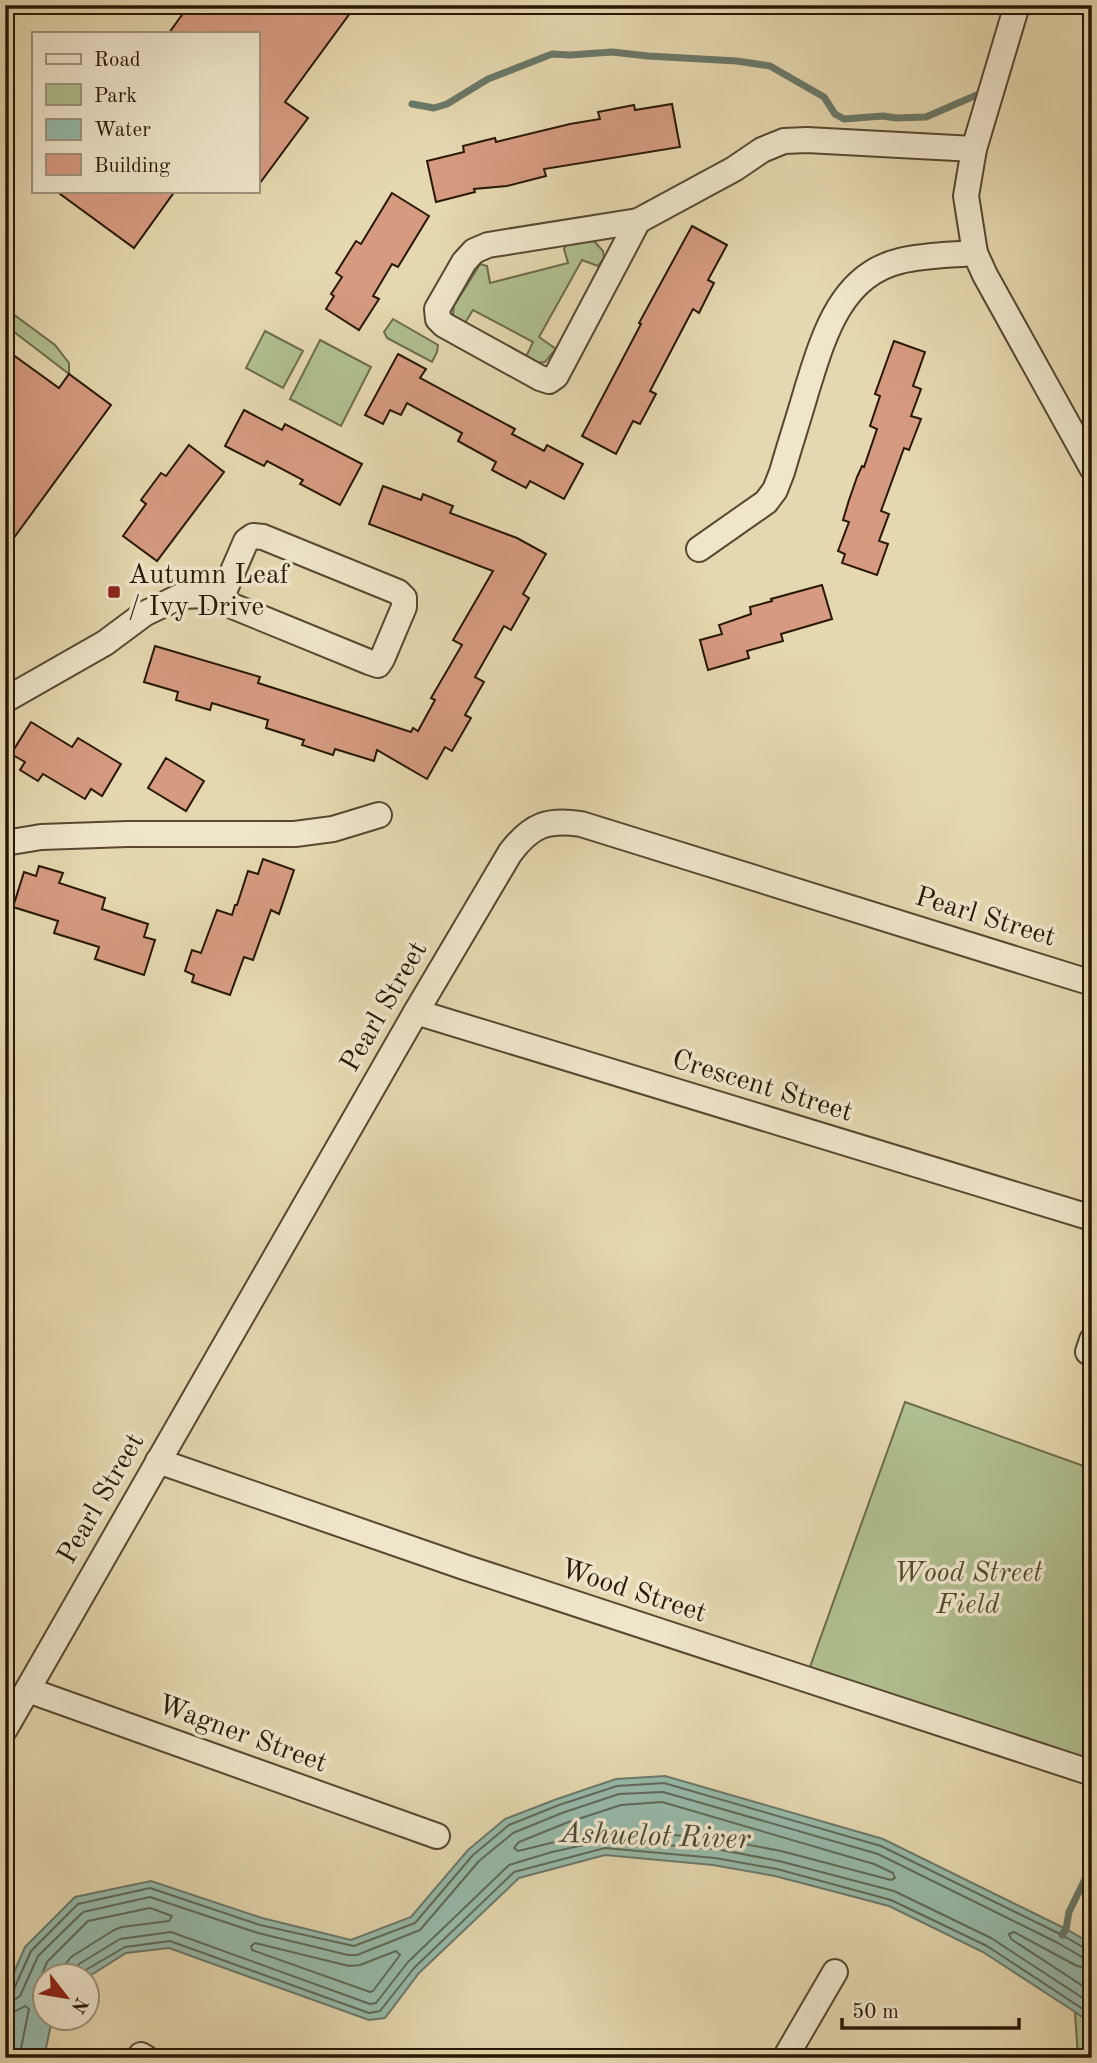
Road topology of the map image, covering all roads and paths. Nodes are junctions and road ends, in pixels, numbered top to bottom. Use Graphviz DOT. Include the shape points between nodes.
graph roads {
  1 [pos="1017,5"];
  2 [pos="974,149"];
  3 [pos="638,221"];
  4 [pos="975,253"];
  5 [pos="1092,468"];
  6 [pos="699,550"];
  7 [pos="220,601"];
  8 [pos="5,700"];
  9 [pos="379,815"];
  10 [pos="5,843"];
  11 [pos="1092,983"];
  12 [pos="416,1012"];
  13 [pos="1092,1218"];
  14 [pos="158,1461"];
  15 [pos="28,1690"];
  16 [pos="5,1729"];
  17 [pos="1092,1773"];
  18 [pos="437,1836"];
  19 [pos="835,1972"];
  20 [pos="785,2058"];
  1 -- 2 [label="street"];
  2 -- 3 [label="street" via="784,141"];
  2 -- 4 [label="street" via="966,196"];
  3 -- 3 [label="street" via="556,376 549,381 438,318 437,309 474,251"];
  4 -- 5 [label="street"];
  4 -- 6 [label="street" via="900,261 860,281 841,304 824,337 775,490 766,502"];
  7 -- 7 [label="street" via="378,664 404,607 398,592 253,536 246,541"];
  7 -- 8 [label="street" via="207,595 181,596"];
  9 -- 10 [label="street" via="333,829 295,834 127,834"];
  11 -- 12 [label="street, Pearl Street" via="562,821 543,824 522,837"];
  12 -- 13 [label="street, Crescent Street"];
  12 -- 14 [label="street, Pearl Street"];
  14 -- 15 [label="street, Pearl Street"];
  14 -- 17 [label="street, Wood Street" via="464,1567"];
  15 -- 16 [label="street, Pearl Street"];
  15 -- 18 [label="street, Wagner Street"];
  19 -- 20 [label="street"];
}
